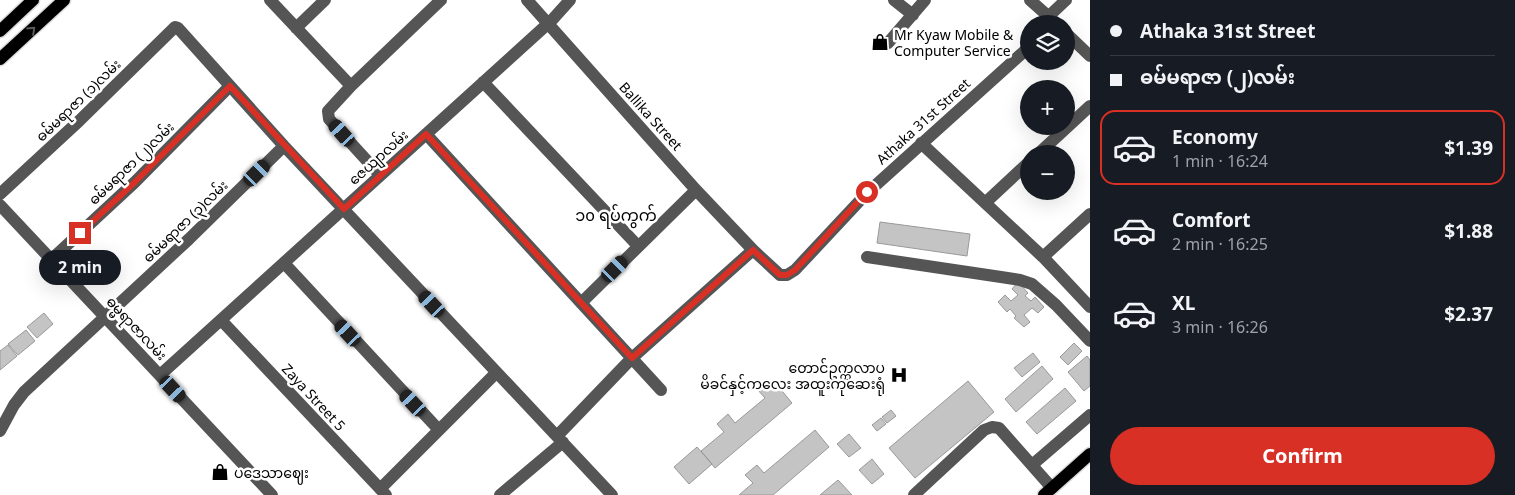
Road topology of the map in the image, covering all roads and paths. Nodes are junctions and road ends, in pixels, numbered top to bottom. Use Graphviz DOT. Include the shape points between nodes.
graph roads {
  1 [pos="33,0"];
  2 [pos="64,0"];
  3 [pos="270,0"];
  4 [pos="325,0"];
  5 [pos="441,0"];
  6 [pos="528,0"];
  7 [pos="570,0"];
  8 [pos="894,0"];
  9 [pos="925,0"];
  10 [pos="1030,0"];
  11 [pos="1066,0"];
  12 [pos="913,15"];
  13 [pos="1047,15"];
  14 [pos="1057,15"];
  15 [pos="548,23"];
  16 [pos="296,28"];
  17 [pos="0,31"];
  18 [pos="1075,41"];
  19 [pos="888,42"];
  20 [pos="1020,55"];
  21 [pos="1090,56"];
  22 [pos="0,59"];
  23 [pos="483,82"];
  24 [pos="230,86"];
  25 [pos="351,86"];
  26 [pos="1090,106"];
  27 [pos="426,134"];
  28 [pos="922,143"];
  29 [pos="1048,145"];
  30 [pos="284,146"];
  31 [pos="1020,170"];
  32 [pos="380,175"];
  33 [pos="696,190"];
  34 [pos="0,194"];
  35 [pos="985,203"];
  36 [pos="0,205"];
  37 [pos="344,209"];
  38 [pos="1090,214"];
  39 [pos="638,246"];
  40 [pos="753,250"];
  41 [pos="1043,256"];
  42 [pos="867,257"];
  43 [pos="52,259"];
  44 [pos="284,263"];
  45 [pos="581,303"];
  46 [pos="1090,307"];
  47 [pos="105,317"];
  48 [pos="221,320"];
  49 [pos="1090,341"];
  50 [pos="632,358"];
  51 [pos="496,373"];
  52 [pos="160,375"];
  53 [pos="661,390"];
  54 [pos="1090,414"];
  55 [pos="439,430"];
  56 [pos="0,431"];
  57 [pos="560,439"];
  58 [pos="1090,454"];
  59 [pos="1032,465"];
  60 [pos="383,492"];
  61 [pos="1048,492"];
  62 [pos="272,495"];
  63 [pos="500,495"];
  64 [pos="612,495"];
  65 [pos="914,495"];
  1 -- 17 [label="main road"];
  22 -- 2 [label="main road, one-way"];
  3 -- 16 [label="street"];
  4 -- 16 [label="street"];
  5 -- 25 [label="street"];
  6 -- 15 [label="street, Ballika Street"];
  7 -- 15 [label="street, ဇေယျာလမ်း"];
  8 -- 12 [label="street"];
  9 -- 12 [label="street"];
  10 -- 13 [label="street"];
  11 -- 14 [label="street"];
  12 -- 19 [label="street"];
  15 -- 23 [label="street, ဇေယျာလမ်း"];
  15 -- 33 [label="street, Ballika Street"];
  16 -- 25 [label="street"];
  18 -- 21 [label="street"];
  20 -- 28 [label="street, Athaka 31st Street"];
  23 -- 27 [label="street, ဇေယျာလမ်း"];
  23 -- 39 [label="street"];
  24 -- 30 [label="street"];
  24 -- 34 [label="street, ဓမ်မရာဇာ (၁)လမ်း" via="175,27"];
  24 -- 43 [label="street, ဓမ်မရာဇာ (၂)လမ်း" via="135,182"];
  25 -- 32 [label="street" via="328,111 329,118"];
  26 -- 29 [label="street"];
  27 -- 32 [label="street, ဇေယျာလမ်း"];
  27 -- 45 [label="street"];
  28 -- 35 [label="street"];
  28 -- 40 [label="street, Athaka 31st Street" via="867,192 787,275 780,275"];
  30 -- 37 [label="street"];
  30 -- 47 [label="street, ဓမ်မရာဇာ (၃)လမ်း"];
  31 -- 35 [label="street"];
  32 -- 37 [label="street, ဇေယျာလမ်း"];
  33 -- 39 [label="street"];
  33 -- 40 [label="street, Ballika Street"];
  35 -- 41 [label="street"];
  36 -- 43 [label="street, ဓမ္မရာဇာလမ်း"];
  37 -- 44 [label="street, ဇေယျာလမ်း"];
  37 -- 51 [label="street"];
  38 -- 41 [label="street"];
  39 -- 45 [label="street"];
  40 -- 50 [label="street"];
  41 -- 46 [label="street"];
  42 -- 49 [label="street" via="1032,284"];
  43 -- 47 [label="street, ဓမ္မရာဇာလမ်း"];
  44 -- 48 [label="street, ဇေယျာလမ်း"];
  44 -- 55 [label="street"];
  45 -- 50 [label="street"];
  47 -- 52 [label="street, ဓမ္မရာဇာလမ်း"];
  47 -- 56 [label="street, ဓမ်မရာဇာ (၃)လမ်း" via="24,392"];
  48 -- 52 [label="street, ဇေယျာလမ်း"];
  48 -- 60 [label="street, Zaya Street 5"];
  50 -- 53 [label="street"];
  50 -- 57 [label="street"];
  51 -- 55 [label="street"];
  51 -- 57 [label="street"];
  52 -- 62 [label="street, ဓမ္မရာဇာလမ်း"];
  54 -- 59 [label="street"];
  55 -- 60 [label="street"];
  57 -- 63 [label="street"];
  57 -- 64 [label="street"];
  58 -- 61 [label="main road"];
  59 -- 61 [label="street"];
  59 -- 65 [label="street" via="999,428 992,427 984,430"];
}
